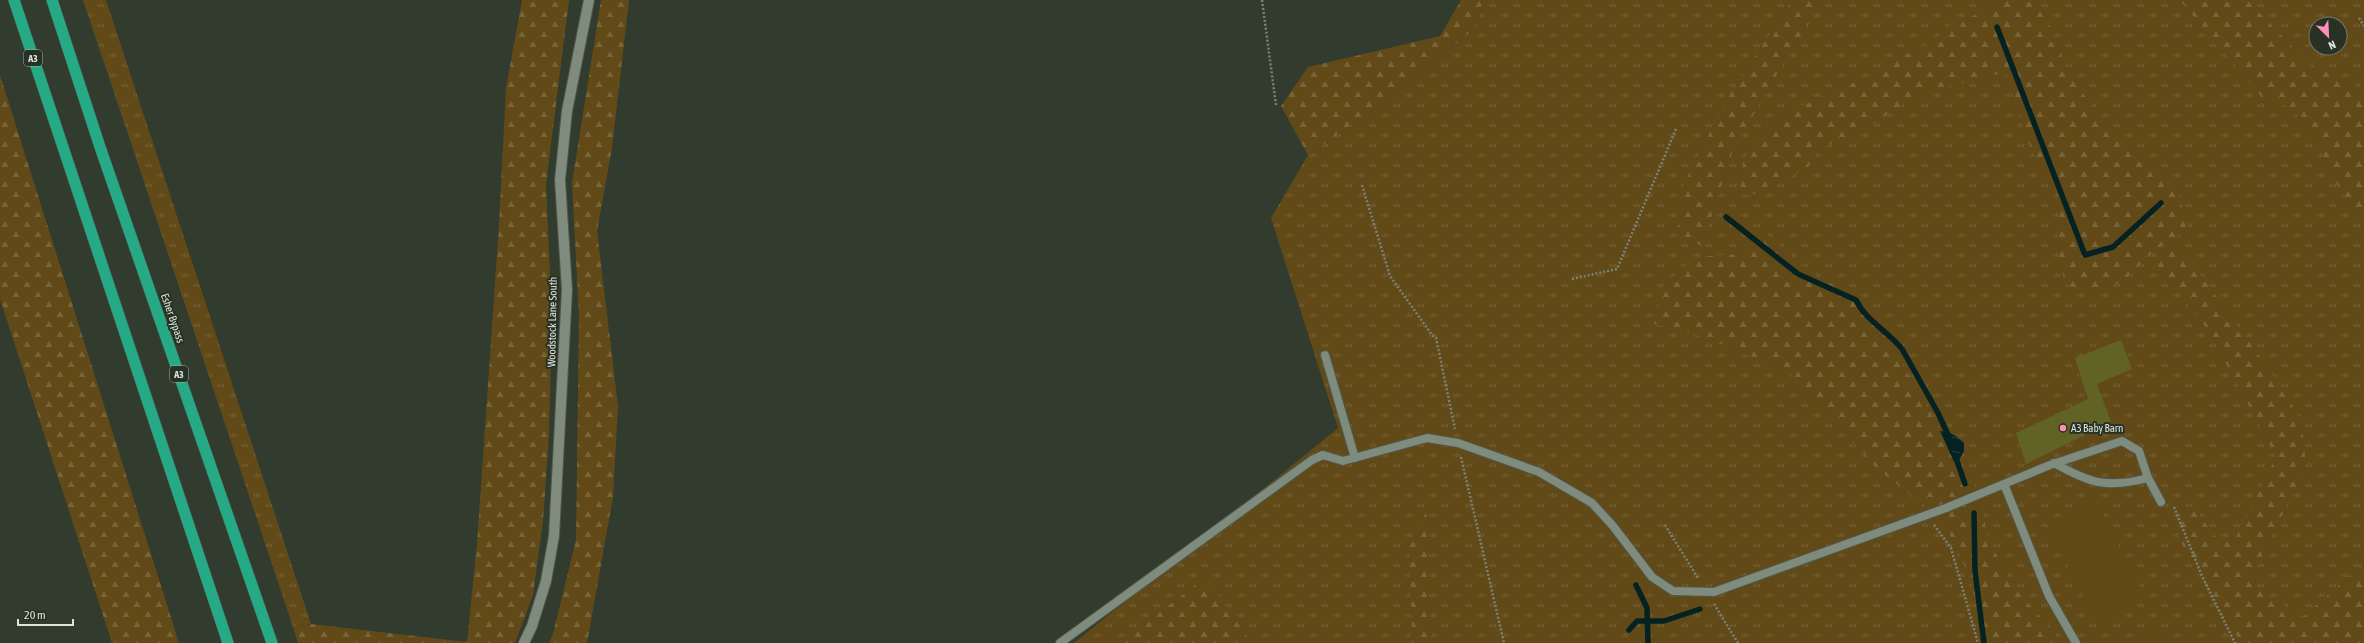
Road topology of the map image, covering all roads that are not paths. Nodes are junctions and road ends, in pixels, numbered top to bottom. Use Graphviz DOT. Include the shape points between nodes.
graph roads {
  1 [pos="14,0"];
  2 [pos="52,0"];
  3 [pos="589,0"];
  4 [pos="1325,355"];
  5 [pos="1355,458"];
  6 [pos="2054,463"];
  7 [pos="2148,478"];
  8 [pos="2004,484"];
  9 [pos="2161,502"];
  10 [pos="228,643"];
  11 [pos="272,643"];
  12 [pos="524,643"];
  13 [pos="1060,643"];
  14 [pos="2076,643"];
  1 -- 10 [label="highway, A3"];
  2 -- 11 [label="highway, Esher Bypass / A3" via="100,147"];
  3 -- 12 [label="street, Woodstock Lane South" via="567,111 560,180 567,290 554,536 546,581"];
  4 -- 5 [label="lane"];
  5 -- 8 [label="lane" via="1427,438 1458,443 1539,472 1592,503 1652,577 1674,592 1714,592 1927,515"];
  5 -- 13 [label="lane" via="1343,461 1323,455 1312,460"];
  6 -- 7 [label="lane" via="2080,477 2102,484 2129,483"];
  6 -- 7 [label="lane" via="2122,441 2139,451"];
  6 -- 8 [label="lane"];
  7 -- 9 [label="lane"];
  8 -- 14 [label="lane" via="2049,596"];
}
